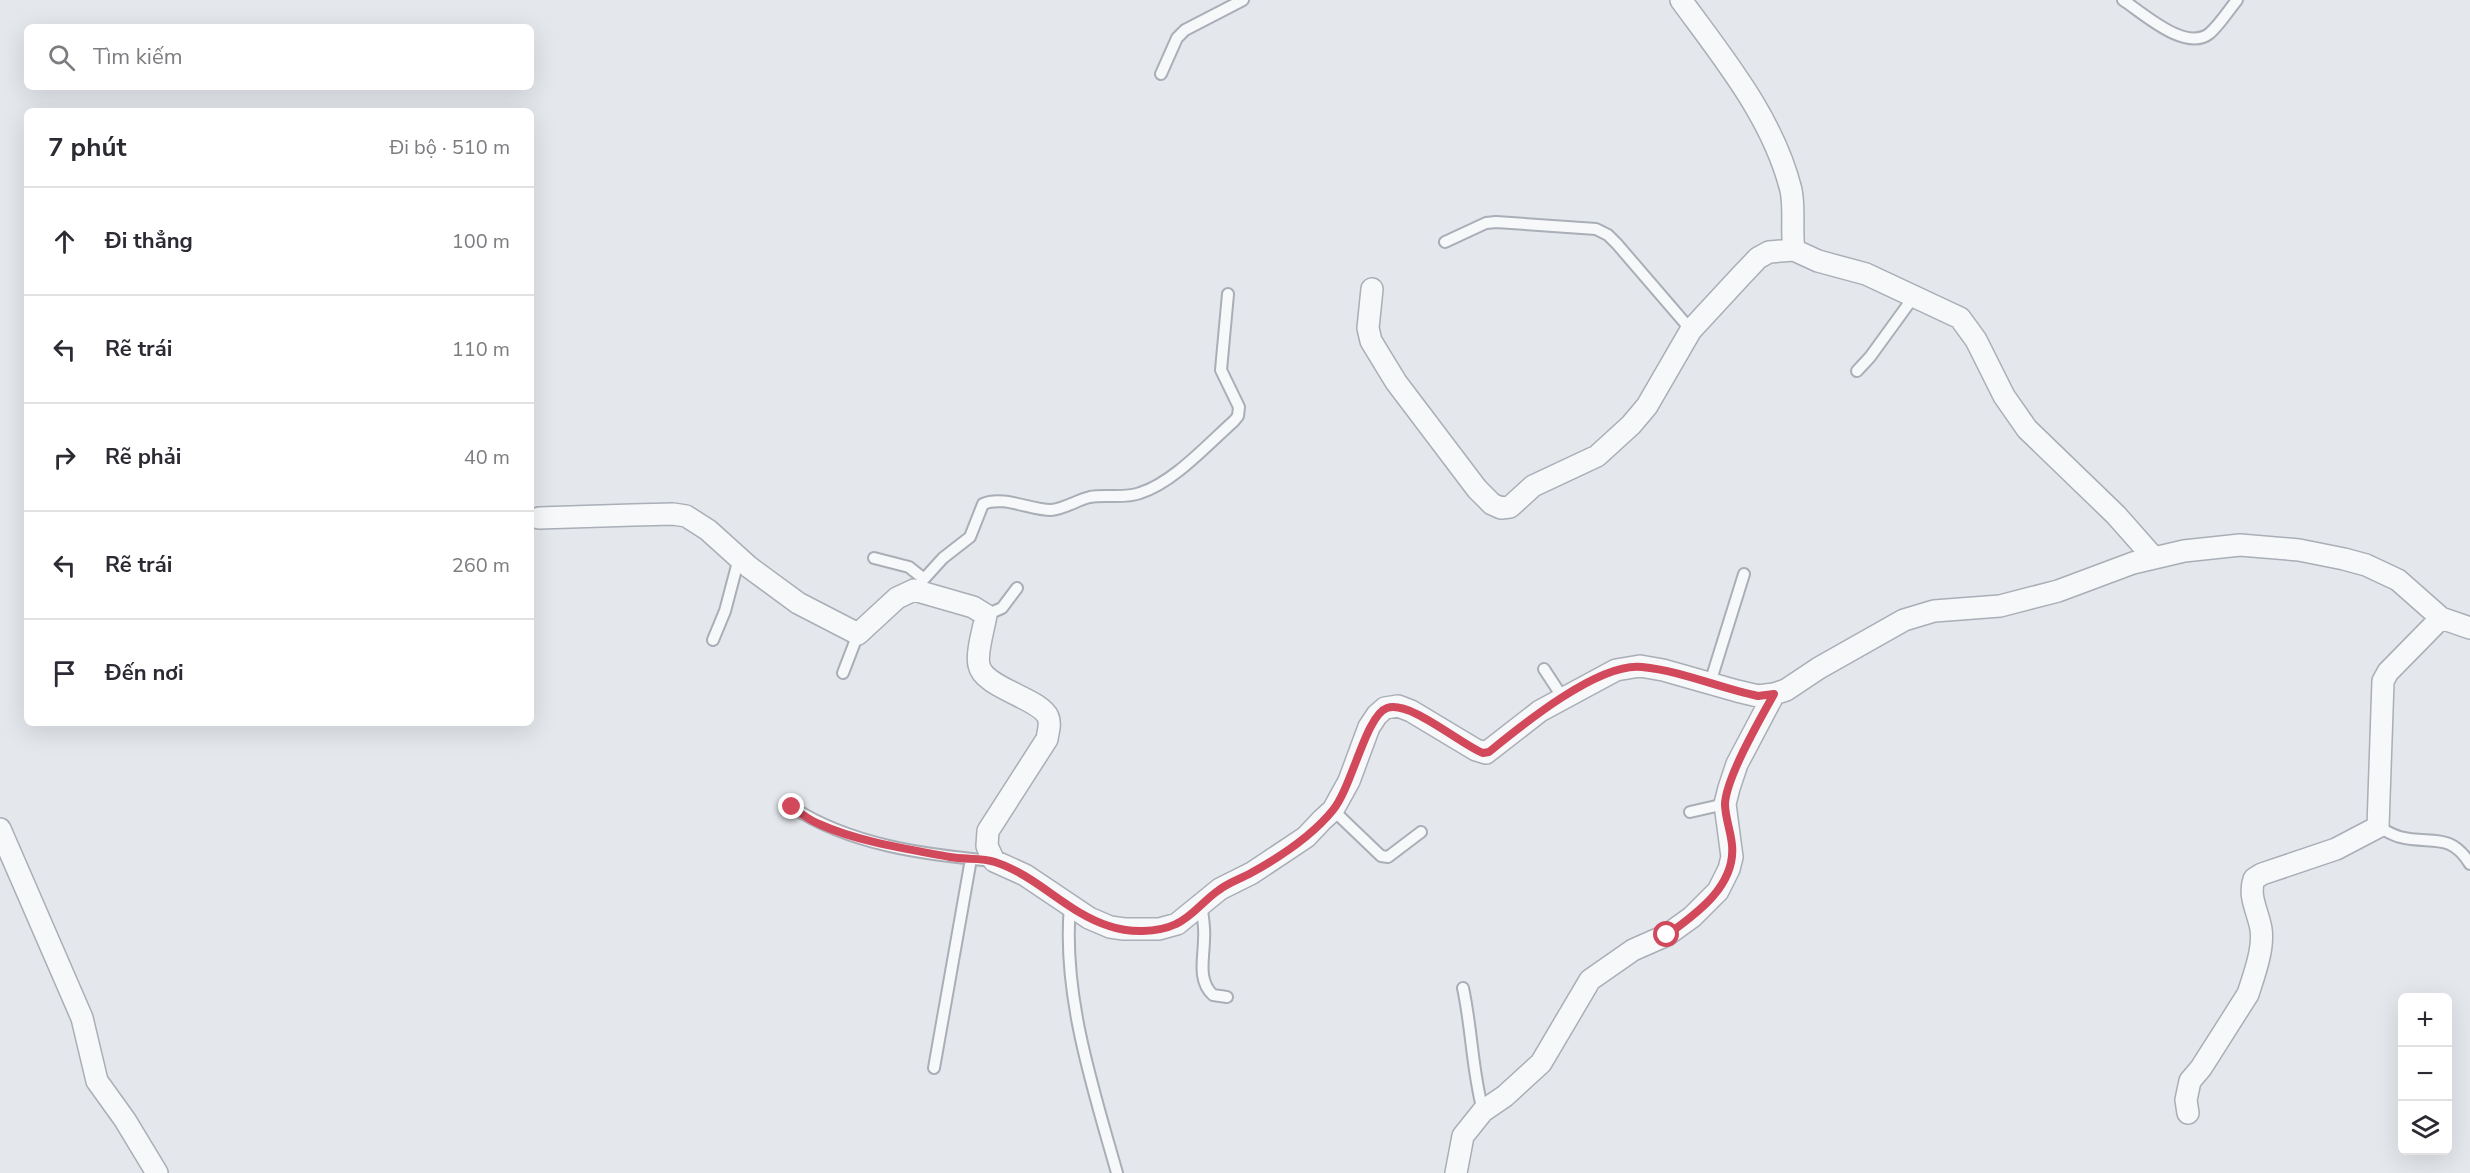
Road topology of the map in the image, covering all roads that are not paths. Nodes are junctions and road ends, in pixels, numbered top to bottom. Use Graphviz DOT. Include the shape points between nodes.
graph roads {
  1 [pos="1243,0"];
  2 [pos="1681,0"];
  3 [pos="2123,0"];
  4 [pos="2237,0"];
  5 [pos="1161,74"];
  6 [pos="1445,242"];
  7 [pos="1794,250"];
  8 [pos="1372,289"];
  9 [pos="1228,294"];
  10 [pos="1915,295"];
  11 [pos="1691,330"];
  12 [pos="1857,371"];
  13 [pos="539,518"];
  14 [pos="739,558"];
  15 [pos="874,558"];
  16 [pos="2154,558"];
  17 [pos="1744,574"];
  18 [pos="919,584"];
  19 [pos="1017,588"];
  20 [pos="986,615"];
  21 [pos="2441,618"];
  22 [pos="2470,628"];
  23 [pos="858,634"];
  24 [pos="713,640"];
  25 [pos="1544,669"];
  26 [pos="843,673"];
  27 [pos="1710,682"];
  28 [pos="1774,694"];
  29 [pos="1563,698"];
  30 [pos="1725,804"];
  31 [pos="792,807"];
  32 [pos="1333,810"];
  33 [pos="1690,812"];
  34 [pos="2378,827"];
  35 [pos="0,829"];
  36 [pos="1420,832"];
  37 [pos="972,859"];
  38 [pos="994,861"];
  39 [pos="2470,864"];
  40 [pos="1201,904"];
  41 [pos="1070,906"];
  42 [pos="1463,988"];
  43 [pos="1227,997"];
  44 [pos="934,1068"];
  45 [pos="1483,1112"];
  46 [pos="2188,1113"];
  47 [pos="157,1173"];
  48 [pos="1117,1173"];
  49 [pos="1456,1173"];
  1 -- 5 [label="lane" via="1185,30 1177,38"];
  2 -- 7 [label="street" via="1731,67 1770,133 1791,193"];
  3 -- 4 [label="lane" via="2176,35 2195,39 2209,33"];
  6 -- 11 [label="lane" via="1496,222 1596,229 1617,244"];
  7 -- 10 [label="street"];
  7 -- 11 [label="street" via="1778,250 1758,258"];
  8 -- 11 [label="street" via="1368,328 1371,341 1396,382 1477,489 1501,508 1510,507 1533,486 1597,456 1631,425 1659,388"];
  9 -- 18 [label="lane" via="1221,370 1239,407 1234,421 1169,477 1138,494 1089,497 1054,510 999,501 983,504 970,537"];
  10 -- 12 [label="lane"];
  10 -- 16 [label="street" via="1951,311 1968,326 2004,396 2027,429 2116,515"];
  13 -- 14 [label="street" via="686,516"];
  14 -- 23 [label="street" via="798,603"];
  14 -- 24 [label="lane"];
  15 -- 18 [label="lane" via="901,564"];
  16 -- 21 [label="street" via="2240,545 2344,559 2398,580"];
  16 -- 28 [label="street" via="2000,606 1934,610 1904,620"];
  17 -- 27 [label="lane"];
  18 -- 20 [label="street"];
  18 -- 23 [label="street" via="897,598"];
  19 -- 20 [label="lane" via="1002,608"];
  20 -- 38 [label="street" via="979,655 984,675 1040,709 1048,715 1049,723 1047,740 988,831 987,846"];
  21 -- 22 [label="street"];
  21 -- 34 [label="street" via="2383,681"];
  23 -- 26 [label="lane"];
  25 -- 29 [label="lane"];
  27 -- 28 [label="street" via="1758,696"];
  27 -- 29 [label="street" via="1663,670 1628,667"];
  28 -- 30 [label="street" via="1737,764"];
  29 -- 32 [label="street" via="1486,753 1411,711 1398,706 1385,708 1369,727 1349,782"];
  30 -- 33 [label="lane"];
  30 -- 45 [label="street" via="1732,857 1718,891 1676,929 1633,950 1590,980 1541,1063"];
  31 -- 37 [label="lane" via="816,823 878,843"];
  32 -- 36 [label="lane" via="1374,851 1388,857"];
  32 -- 40 [label="street" via="1306,837"];
  34 -- 39 [label="lane" via="2400,837 2448,842"];
  34 -- 46 [label="street" via="2336,849 2254,879 2250,890 2261,931 2252,981 2248,994 2190,1081"];
  35 -- 47 [label="street" via="82,1018 97,1081"];
  37 -- 38 [label="lane"];
  37 -- 44 [label="lane"];
  38 -- 41 [label="street" via="1025,875"];
  40 -- 41 [label="street" via="1177,924 1142,931 1110,927"];
  40 -- 43 [label="lane" via="1205,983 1213,995"];
  41 -- 48 [label="lane" via="1068,932 1077,1015"];
  42 -- 45 [label="lane" via="1475,1084"];
  45 -- 49 [label="street" via="1463,1136"];
}
